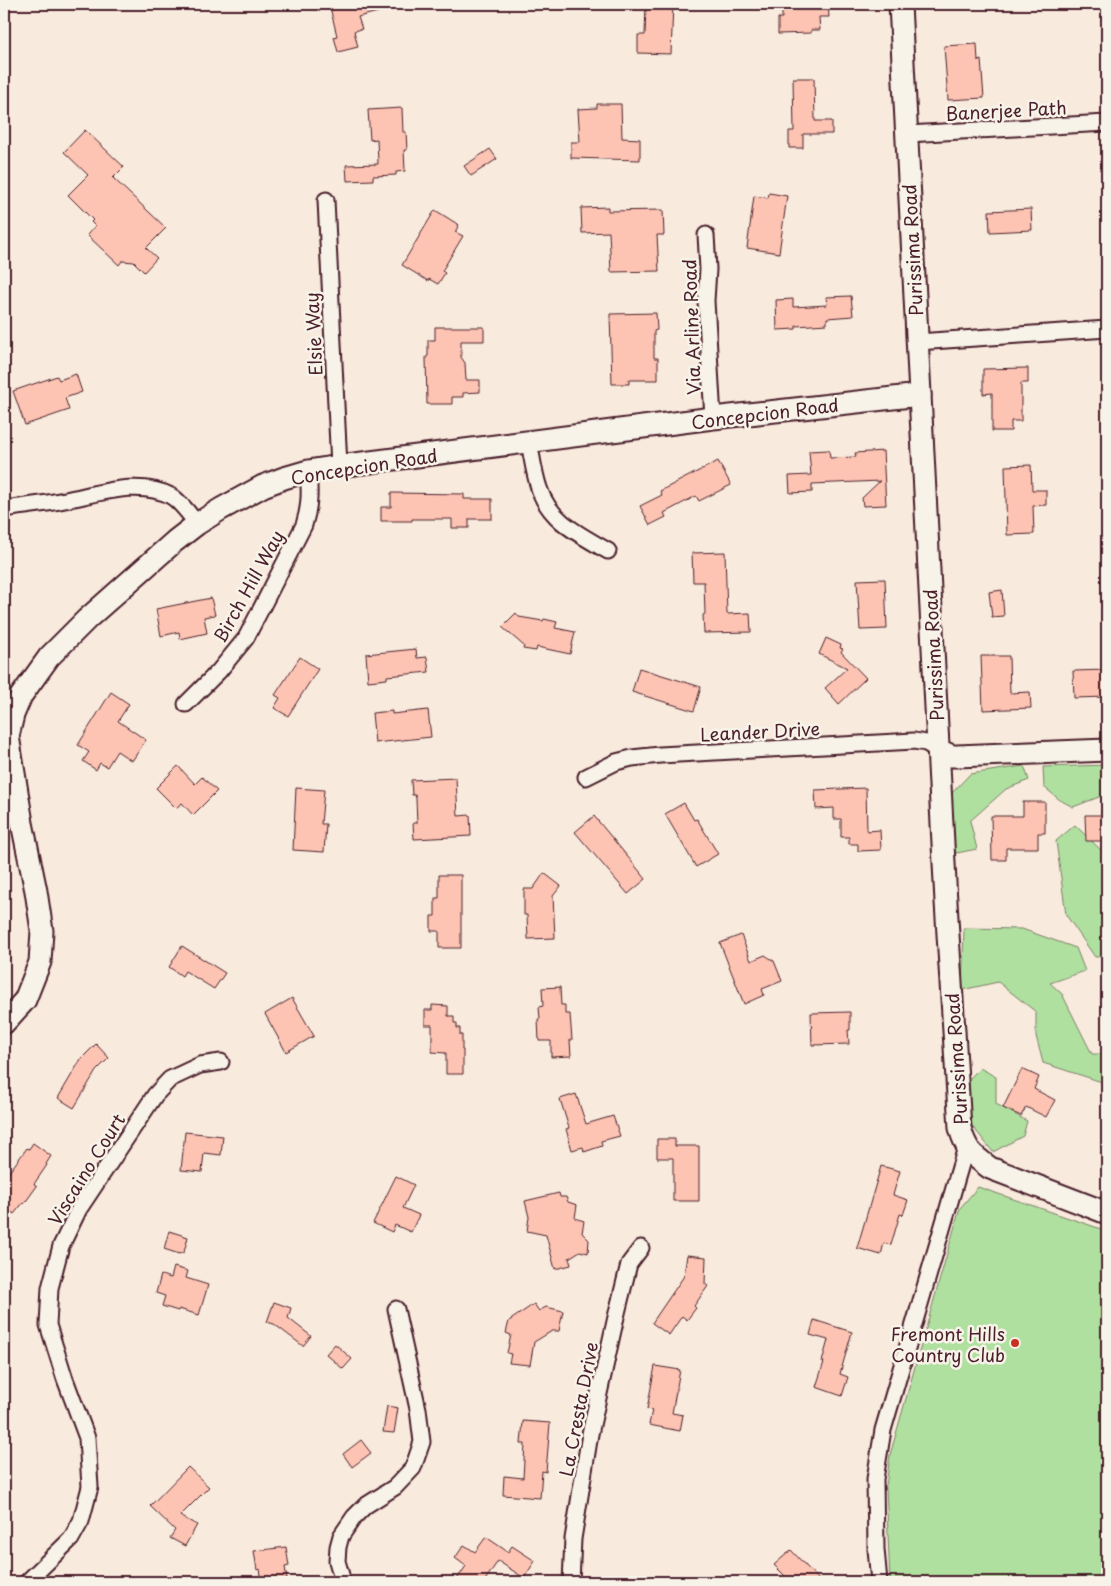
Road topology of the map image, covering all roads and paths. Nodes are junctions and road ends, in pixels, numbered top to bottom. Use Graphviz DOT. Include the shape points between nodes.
graph roads {
  1 [pos="900,4"];
  2 [pos="1107,123"];
  3 [pos="907,134"];
  4 [pos="326,200"];
  5 [pos="706,235"];
  6 [pos="1107,329"];
  7 [pos="917,342"];
  8 [pos="920,395"];
  9 [pos="713,418"];
  10 [pos="529,442"];
  11 [pos="339,466"];
  12 [pos="308,472"];
  13 [pos="4,508"];
  14 [pos="197,524"];
  15 [pos="608,551"];
  16 [pos="186,704"];
  17 [pos="938,750"];
  18 [pos="1107,750"];
  19 [pos="586,777"];
  20 [pos="4,1024"];
  21 [pos="221,1062"];
  22 [pos="966,1147"];
  23 [pos="1107,1213"];
  24 [pos="642,1248"];
  25 [pos="396,1310"];
  26 [pos="27,1582"];
  27 [pos="343,1582"];
  28 [pos="571,1582"];
  29 [pos="879,1582"];
  1 -- 3 [label="street, Purissima Road"];
  2 -- 3 [label="street, Banerjee Path"];
  3 -- 7 [label="street, Purissima Road"];
  4 -- 11 [label="street, Elsie Way"];
  5 -- 9 [label="street, Via Arline Road" via="706,307"];
  6 -- 7 [label="street"];
  7 -- 8 [label="street, Purissima Road"];
  8 -- 9 [label="street, Concepcion Road"];
  8 -- 17 [label="street, Purissima Road"];
  9 -- 10 [label="street, Concepcion Road"];
  10 -- 11 [label="street, Concepcion Road"];
  10 -- 15 [label="street" via="545,503 556,518"];
  11 -- 12 [label="street, Concepcion Road"];
  12 -- 14 [label="street, Concepcion Road" via="263,486"];
  12 -- 16 [label="street, Birch Hill Way" via="310,494 304,525 246,638"];
  13 -- 14 [label="street" via="142,488 173,497"];
  14 -- 20 [label="street, Concepcion Road" via="87,619 49,657 13,715 8,736 42,932 40,962 25,1000"];
  17 -- 18 [label="street" via="952,756"];
  17 -- 19 [label="street, Leander Drive" via="926,743 914,742 660,755 616,762"];
  17 -- 22 [label="street, Purissima Road" via="960,1128"];
  21 -- 26 [label="street, Viscaino Court" via="200,1065 170,1079 155,1095 79,1209 61,1246 50,1288 48,1325 87,1438 90,1487 81,1521 71,1539"];
  22 -- 23 [label="street, Purissima Road" via="990,1168"];
  22 -- 29 [label="street" via="882,1430 874,1479"];
  24 -- 28 [label="street, La Cresta Drive" via="630,1264 590,1434 573,1539"];
  25 -- 27 [label="street" via="422,1442 413,1468 395,1487 354,1517 341,1536 337,1561"];
}
